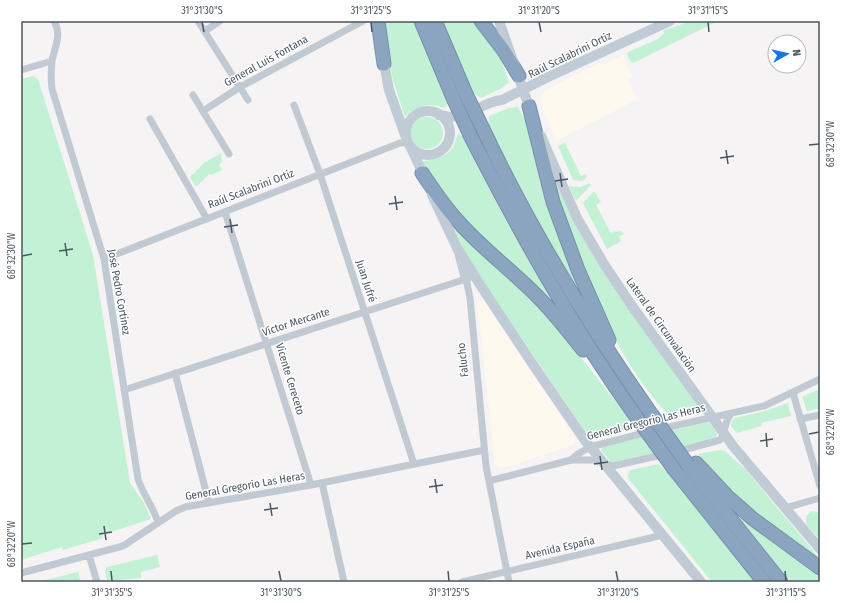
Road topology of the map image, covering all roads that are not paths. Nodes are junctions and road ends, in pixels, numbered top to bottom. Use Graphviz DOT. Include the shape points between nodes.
graph roads {
  1 [pos="54,21"];
  2 [pos="198,21"];
  3 [pos="220,21"];
  4 [pos="363,21"];
  5 [pos="375,21"];
  6 [pos="378,21"];
  7 [pos="421,21"];
  8 [pos="435,21"];
  9 [pos="481,21"];
  10 [pos="500,21"];
  11 [pos="670,21"];
  12 [pos="205,31"];
  13 [pos="52,61"];
  14 [pos="384,64"];
  15 [pos="21,70"];
  16 [pos="519,76"];
  17 [pos="240,87"];
  18 [pos="523,90"];
  19 [pos="193,95"];
  20 [pos="248,100"];
  21 [pos="502,100"];
  22 [pos="294,105"];
  23 [pos="528,106"];
  24 [pos="203,111"];
  25 [pos="440,115"];
  26 [pos="150,119"];
  27 [pos="449,136"];
  28 [pos="408,143"];
  29 [pos="229,154"];
  30 [pos="422,173"];
  31 [pos="320,174"];
  32 [pos="225,212"];
  33 [pos="207,219"];
  34 [pos="104,259"];
  35 [pos="470,278"];
  36 [pos="364,312"];
  37 [pos="267,343"];
  38 [pos="175,373"];
  39 [pos="820,379"];
  40 [pos="631,385"];
  41 [pos="124,390"];
  42 [pos="793,393"];
  43 [pos="623,399"];
  44 [pos="731,414"];
  45 [pos="820,414"];
  46 [pos="712,417"];
  47 [pos="800,419"];
  48 [pos="724,433"];
  49 [pos="590,447"];
  50 [pos="484,450"];
  51 [pos="571,460"];
  52 [pos="414,464"];
  53 [pos="604,464"];
  54 [pos="692,464"];
  55 [pos="489,481"];
  56 [pos="322,483"];
  57 [pos="311,485"];
  58 [pos="820,486"];
  59 [pos="820,498"];
  60 [pos="209,502"];
  61 [pos="785,508"];
  62 [pos="158,522"];
  63 [pos="662,535"];
  64 [pos="820,549"];
  65 [pos="89,555"];
  66 [pos="820,568"];
  67 [pos="507,571"];
  68 [pos="21,573"];
  69 [pos="97,582"];
  70 [pos="344,582"];
  71 [pos="462,582"];
  72 [pos="509,582"];
  73 [pos="701,582"];
  74 [pos="764,582"];
  75 [pos="781,582"];
  1 -- 13 [label="street, José Pedro Cortinez" via="58,32"];
  2 -- 12 [label="street"];
  3 -- 12 [label="street"];
  4 -- 17 [label="street, General Luis Fontana"];
  5 -- 14 [label="street, Falucho"];
  6 -- 14 [label="highway"];
  7 -- 43 [label="highway, bridge" via="470,135 513,218 554,291"];
  8 -- 40 [label="highway, bridge" via="466,94 516,196 564,282"];
  9 -- 16 [label="highway"];
  10 -- 16 [label="street, Lateral de Circunvalación"];
  11 -- 18 [label="street, Raúl Scalabrini Ortiz"];
  12 -- 17 [label="street"];
  13 -- 15 [label="street"];
  13 -- 34 [label="street, José Pedro Cortinez" via="52,89"];
  14 -- 28 [label="street, Falucho" via="391,96"];
  16 -- 18 [label="street, Lateral de Circunvalación"];
  17 -- 20 [label="street"];
  17 -- 24 [label="street, General Luis Fontana"];
  18 -- 21 [label="street, Raúl Scalabrini Ortiz"];
  18 -- 23 [label="street, Lateral de Circunvalación"];
  19 -- 24 [label="street"];
  21 -- 25 [label="street, Raúl Scalabrini Ortiz" via="458,116"];
  21 -- 27 [label="street, Raúl Scalabrini Ortiz" via="458,124"];
  22 -- 31 [label="street, Juan Jufré"];
  23 -- 40 [label="highway" via="561,226 597,314"];
  23 -- 46 [label="street, Lateral de Circunvalación" via="569,202 596,251 639,317"];
  24 -- 29 [label="street"];
  25 -- 27 [label="street" via="447,124"];
  25 -- 28 [label="street" via="424,111 414,116 406,130"];
  26 -- 33 [label="street"];
  27 -- 28 [label="street" via="444,148 433,154 420,153"];
  28 -- 30 [label="street, Falucho"];
  28 -- 31 [label="street, Raúl Scalabrini Ortiz" via="400,143"];
  30 -- 35 [label="street, Falucho"];
  30 -- 43 [label="highway" via="457,221 539,298"];
  31 -- 32 [label="street, Raúl Scalabrini Ortiz"];
  31 -- 36 [label="street, Juan Jufré"];
  32 -- 33 [label="street, Raúl Scalabrini Ortiz"];
  32 -- 37 [label="street, Vicente Cereceto"];
  33 -- 34 [label="street, Raúl Scalabrini Ortiz"];
  34 -- 41 [label="street, José Pedro Cortinez"];
  35 -- 36 [label="street, Víctor Mercante"];
  35 -- 49 [label="street"];
  35 -- 50 [label="street, Falucho"];
  36 -- 37 [label="street, Víctor Mercante"];
  36 -- 52 [label="street, Juan Jufré"];
  37 -- 38 [label="street, Víctor Mercante"];
  37 -- 57 [label="street, Vicente Cereceto"];
  38 -- 41 [label="street, Víctor Mercante"];
  38 -- 60 [label="street"];
  39 -- 42 [label="street, General Gregorio Las Heras"];
  40 -- 54 [label="highway, bridge" via="662,429"];
  41 -- 62 [label="street, José Pedro Cortinez" via="138,479"];
  42 -- 44 [label="street, General Gregorio Las Heras" via="764,406"];
  42 -- 47 [label="street"];
  43 -- 74 [label="highway, bridge" via="674,469"];
  44 -- 46 [label="street, General Gregorio Las Heras"];
  44 -- 48 [label="street"];
  45 -- 47 [label="street"];
  46 -- 48 [label="street, Lateral de Circunvalación"];
  46 -- 49 [label="street, General Gregorio Las Heras"];
  47 -- 58 [label="street"];
  48 -- 53 [label="street, General Gregorio Las Heras" via="717,442 614,466"];
  48 -- 61 [label="street, Lateral de Circunvalación"];
  49 -- 51 [label="street, General Gregorio Las Heras"];
  49 -- 53 [label="street"];
  50 -- 52 [label="street, General Gregorio Las Heras"];
  50 -- 55 [label="street, Falucho"];
  51 -- 53 [label="street, General Gregorio Las Heras" via="594,460"];
  51 -- 55 [label="street, General Gregorio Las Heras"];
  52 -- 56 [label="street, General Gregorio Las Heras"];
  53 -- 63 [label="street"];
  54 -- 66 [label="highway" via="754,519"];
  54 -- 75 [label="highway"];
  55 -- 67 [label="street, Falucho"];
  56 -- 57 [label="street, General Gregorio Las Heras"];
  56 -- 70 [label="street"];
  57 -- 60 [label="street, General Gregorio Las Heras"];
  59 -- 61 [label="street"];
  60 -- 62 [label="street, General Gregorio Las Heras" via="181,509"];
  61 -- 64 [label="street, Lateral de Circunvalación"];
  62 -- 65 [label="street, General Gregorio Las Heras" via="123,546"];
  63 -- 67 [label="street, Avenida España"];
  63 -- 73 [label="street"];
  65 -- 68 [label="street, General Gregorio Las Heras"];
  65 -- 69 [label="street"];
  67 -- 71 [label="street, Avenida España"];
  67 -- 72 [label="street, Falucho"];
}
